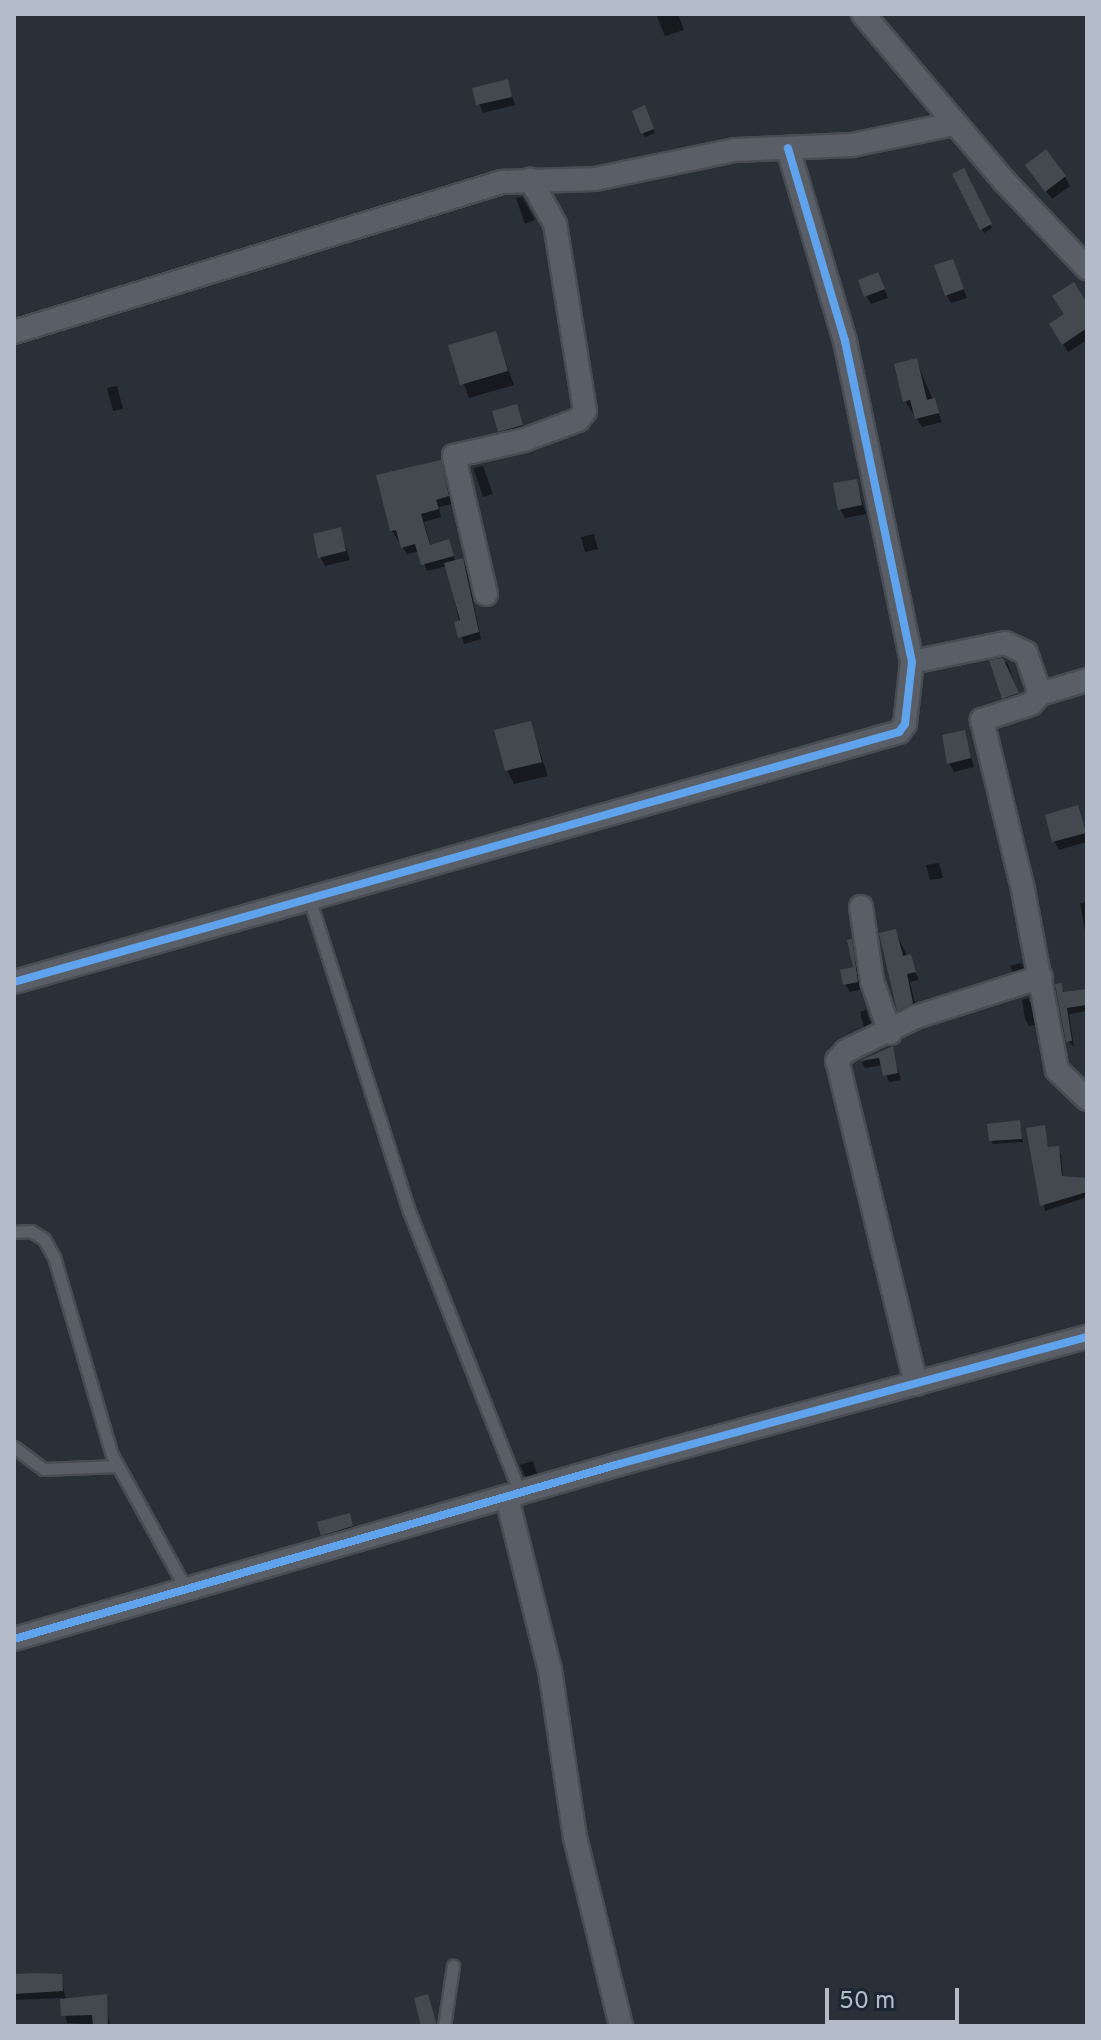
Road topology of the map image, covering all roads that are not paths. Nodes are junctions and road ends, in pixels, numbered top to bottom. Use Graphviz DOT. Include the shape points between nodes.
graph roads {
  1 [pos="863,14"];
  2 [pos="953,124"];
  3 [pos="788,148"];
  4 [pos="530,179"];
  5 [pos="1087,268"];
  6 [pos="14,332"];
  7 [pos="486,594"];
  8 [pos="912,662"];
  9 [pos="1087,680"];
  10 [pos="1040,694"];
  11 [pos="310,901"];
  12 [pos="861,907"];
  13 [pos="1041,977"];
  14 [pos="14,982"];
  15 [pos="890,1033"];
  16 [pos="1087,1099"];
  17 [pos="14,1232"];
  18 [pos="1087,1337"];
  19 [pos="916,1384"];
  20 [pos="14,1447"];
  21 [pos="117,1466"];
  22 [pos="513,1500"];
  23 [pos="186,1590"];
  24 [pos="14,1639"];
  25 [pos="453,1966"];
  26 [pos="444,2026"];
  27 [pos="621,2026"];
  1 -- 2 [label="street"];
  2 -- 3 [label="street" via="852,145"];
  2 -- 5 [label="street"];
  3 -- 4 [label="street" via="735,150 595,179"];
  3 -- 8 [label="street" via="845,341"];
  4 -- 6 [label="street" via="502,182"];
  4 -- 7 [label="street" via="555,224 585,411 578,420 524,440 454,456"];
  8 -- 10 [label="street" via="1005,643 1026,653"];
  8 -- 11 [label="street" via="905,724 890,739"];
  9 -- 10 [label="street"];
  10 -- 13 [label="street" via="1031,704 982,720"];
  11 -- 14 [label="street"];
  11 -- 22 [label="lane" via="409,1211"];
  12 -- 15 [label="street" via="872,981"];
  13 -- 15 [label="street" via="930,1012"];
  13 -- 16 [label="street" via="1058,1075"];
  15 -- 19 [label="street" via="846,1051 835,1067"];
  17 -- 21 [label="lane" via="31,1231 44,1239 54,1257"];
  18 -- 19 [label="street"];
  19 -- 22 [label="street"];
  20 -- 21 [label="lane" via="43,1469"];
  21 -- 23 [label="lane"];
  22 -- 23 [label="street"];
  22 -- 27 [label="street" via="550,1670 575,1837"];
  23 -- 24 [label="street"];
  25 -- 26 [label="lane"];
}
